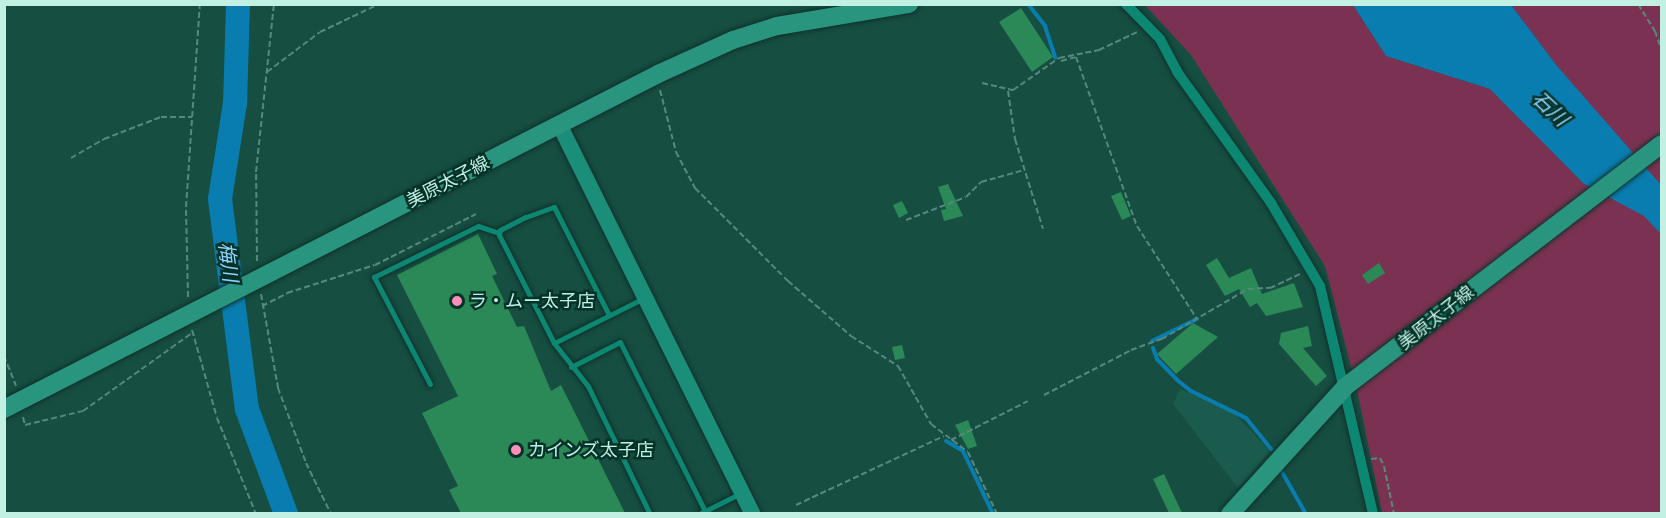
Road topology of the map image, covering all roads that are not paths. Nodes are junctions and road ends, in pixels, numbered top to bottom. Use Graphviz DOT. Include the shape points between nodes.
graph roads {
  1 [pos="909,4"];
  2 [pos="1126,4"];
  3 [pos="559,124"];
  4 [pos="1662,144"];
  5 [pos="499,233"];
  6 [pos="646,297"];
  7 [pos="609,315"];
  8 [pos="554,343"];
  9 [pos="571,367"];
  10 [pos="1351,383"];
  11 [pos="430,384"];
  12 [pos="11,406"];
  13 [pos="743,492"];
  14 [pos="702,512"];
  15 [pos="650,513"];
  16 [pos="753,513"];
  17 [pos="1230,513"];
  18 [pos="1373,513"];
  1 -- 3 [label="main road, 美原太子線" via="777,27 733,40"];
  2 -- 10 [label="street" via="1160,39 1178,72 1271,203 1311,268"];
  3 -- 6 [label="street"];
  3 -- 12 [label="main road, 美原太子線" via="257,280 192,320"];
  4 -- 10 [label="main road, 美原太子線"];
  5 -- 7 [label="lane" via="554,207"];
  5 -- 8 [label="lane"];
  5 -- 11 [label="lane" via="478,226 374,277"];
  6 -- 7 [label="lane"];
  6 -- 13 [label="street"];
  7 -- 8 [label="lane"];
  8 -- 9 [label="lane"];
  9 -- 14 [label="lane" via="620,342"];
  9 -- 15 [label="lane" via="588,386"];
  10 -- 17 [label="main road, 美原太子線"];
  10 -- 18 [label="street"];
  13 -- 14 [label="lane"];
  13 -- 16 [label="street"];
}
